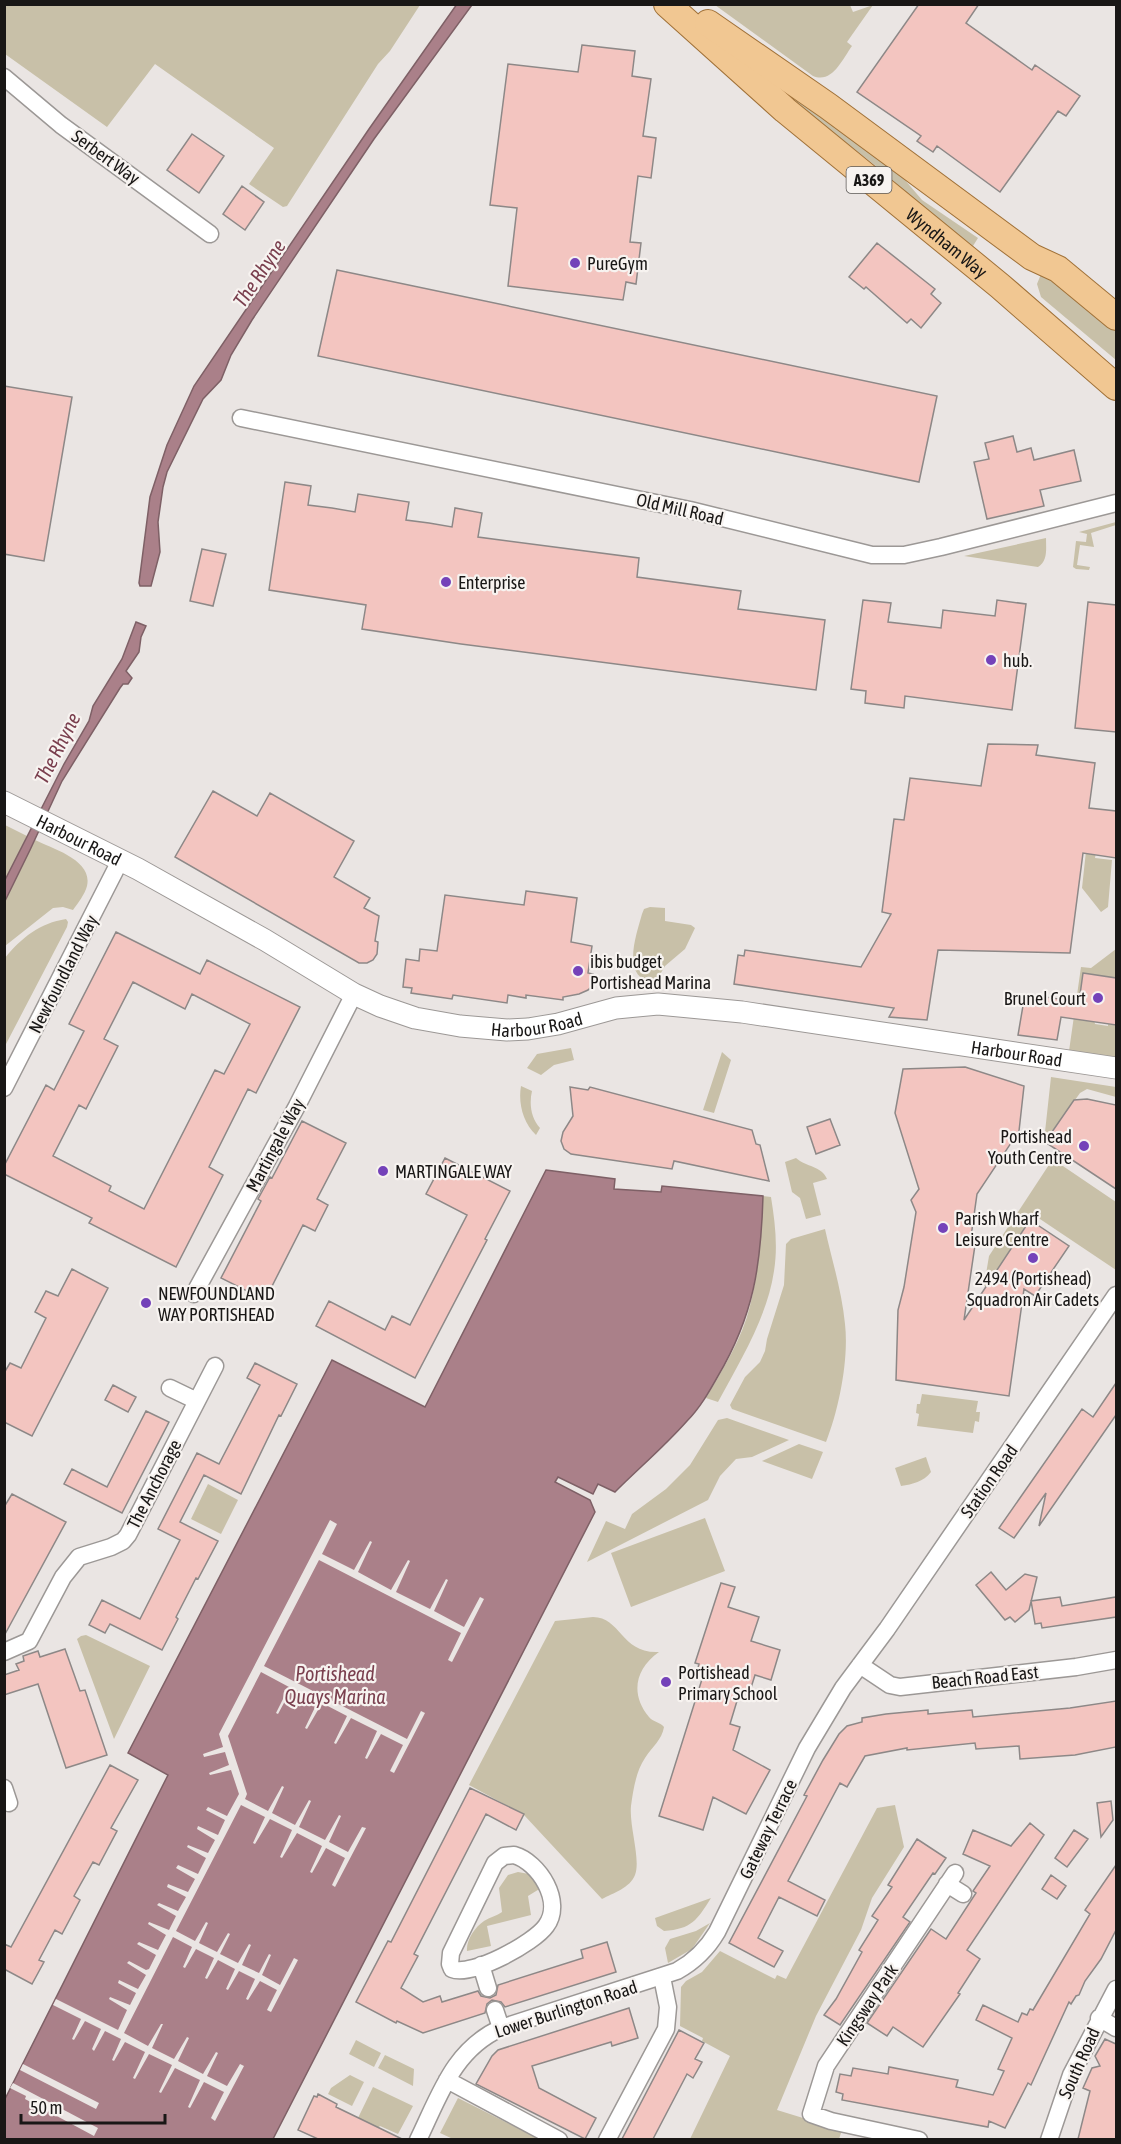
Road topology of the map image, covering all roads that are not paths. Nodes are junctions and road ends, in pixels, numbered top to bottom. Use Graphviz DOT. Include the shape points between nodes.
graph roads {
  1 [pos="667,4"];
  2 [pos="682,4"];
  3 [pos="4,77"];
  4 [pos="210,234"];
  5 [pos="1032,257"];
  6 [pos="1000,286"];
  7 [pos="1116,317"];
  8 [pos="1116,387"];
  9 [pos="241,418"];
  10 [pos="1116,503"];
  11 [pos="4,802"];
  12 [pos="120,860"];
  13 [pos="354,994"];
  14 [pos="1116,1068"];
  15 [pos="4,1088"];
  16 [pos="194,1294"];
  17 [pos="1116,1295"];
  18 [pos="214,1366"];
  19 [pos="170,1388"];
  20 [pos="197,1401"];
  21 [pos="4,1652"];
  22 [pos="1116,1660"];
  23 [pos="860,1665"];
  24 [pos="963,1894"];
  25 [pos="481,1965"];
  26 [pos="662,1977"];
  27 [pos="488,1988"];
  28 [pos="1116,1989"];
  29 [pos="495,2010"];
  30 [pos="1099,2018"];
  31 [pos="501,2028"];
  32 [pos="1116,2028"];
  33 [pos="447,2080"];
  34 [pos="850,2132"];
  35 [pos="424,2137"];
  36 [pos="559,2139"];
  37 [pos="607,2139"];
  38 [pos="920,2139"];
  39 [pos="1049,2139"];
  1 -- 6 [label="main road, Wyndham Way / A369" via="803,125"];
  2 -- 5 [label="main road, A369"];
  3 -- 4 [label="street, Serbert Way" via="61,125"];
  5 -- 6 [label="main road"];
  5 -- 7 [label="main road, A369" via="1058,269"];
  6 -- 8 [label="main road, Wyndham Way / A369"];
  9 -- 10 [label="street, Old Mill Road" via="678,507 872,555 904,555"];
  11 -- 12 [label="street, Harbour Road"];
  12 -- 13 [label="street, Harbour Road"];
  12 -- 15 [label="street, Newfoundland Way"];
  13 -- 14 [label="street, Harbour Road" via="405,1014 460,1026 528,1029 616,1008 658,1004 742,1012"];
  13 -- 16 [label="street, Martingale Way"];
  17 -- 23 [label="street, Station Road"];
  18 -- 20 [label="street, The Anchorage"];
  19 -- 20 [label="street"];
  20 -- 21 [label="street, The Anchorage" via="128,1535 117,1545 74,1561 29,1641"];
  22 -- 23 [label="street, Beach Road East" via="900,1687 890,1685"];
  23 -- 26 [label="street, Gateway Terrace" via="807,1748 711,1942 688,1965"];
  24 -- 34 [label="street, Kingsway Park" via="951,1878 826,2066 811,2114"];
  25 -- 25 [label="street" via="456,1970 450,1964 451,1953 495,1863 504,1856 519,1857 538,1870 546,1883 550,1918 543,1930 506,1956"];
  25 -- 27 [label="street"];
  26 -- 31 [label="street, Lower Burlington Road"];
  26 -- 37 [label="street" via="668,2007 666,2029"];
  28 -- 30 [label="street, South Road"];
  29 -- 31 [label="street"];
  30 -- 32 [label="street"];
  30 -- 39 [label="street, South Road" via="1071,2075"];
  31 -- 33 [label="street, Lower Burlington Road" via="472,2045"];
  33 -- 35 [label="street, Lower Burlington Road"];
  33 -- 36 [label="street"];
  34 -- 38 [label="street"];
}
